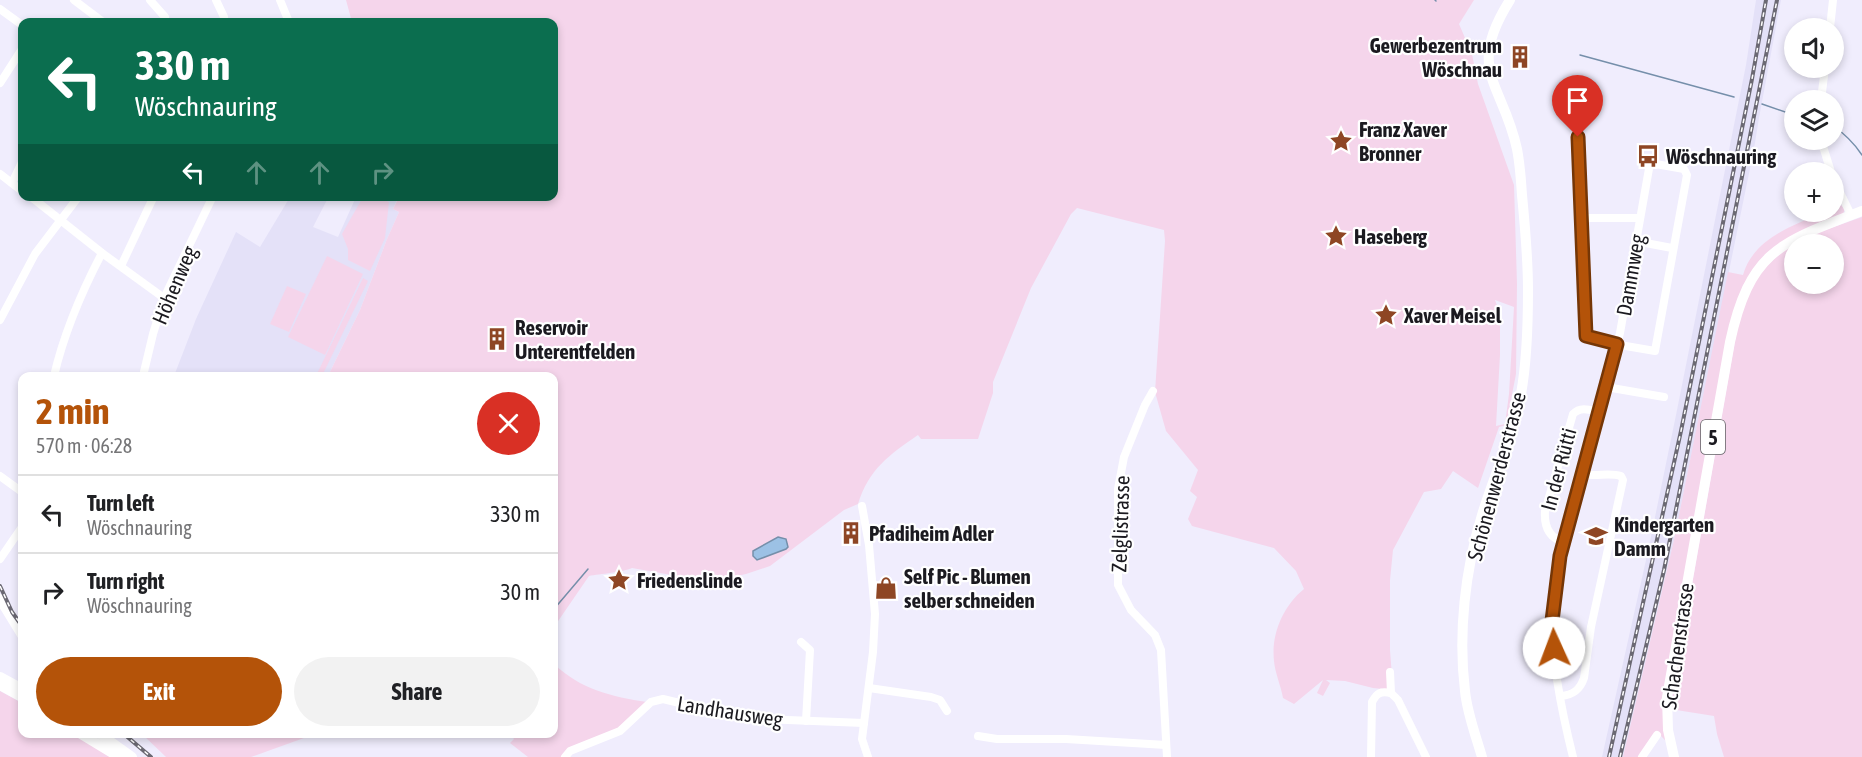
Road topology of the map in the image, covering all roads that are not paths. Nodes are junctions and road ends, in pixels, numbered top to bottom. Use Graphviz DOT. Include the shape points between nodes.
graph roads {
  1 [pos="74,0"];
  2 [pos="150,0"];
  3 [pos="216,0"];
  4 [pos="280,0"];
  5 [pos="1510,0"];
  6 [pos="1833,0"];
  7 [pos="0,9"];
  8 [pos="98,18"];
  9 [pos="165,18"];
  10 [pos="224,18"];
  11 [pos="287,18"];
  12 [pos="1831,18"];
  13 [pos="18,22"];
  14 [pos="18,55"];
  15 [pos="0,83"];
  16 [pos="1575,128"];
  17 [pos="18,170"];
  18 [pos="1,178"];
  19 [pos="12,183"];
  20 [pos="18,188"];
  21 [pos="36,201"];
  22 [pos="75,201"];
  23 [pos="152,201"];
  24 [pos="211,201"];
  25 [pos="1844,201"];
  26 [pos="1862,211"];
  27 [pos="1851,215"];
  28 [pos="1580,218"];
  29 [pos="1640,218"];
  30 [pos="61,220"];
  31 [pos="1635,241"];
  32 [pos="1672,248"];
  33 [pos="102,253"];
  34 [pos="121,266"];
  35 [pos="164,298"];
  36 [pos="0,320"];
  37 [pos="1617,344"];
  38 [pos="55,372"];
  39 [pos="144,372"];
  40 [pos="1606,387"];
  41 [pos="1153,391"];
  42 [pos="1664,397"];
  43 [pos="1599,412"];
  44 [pos="1583,474"];
  45 [pos="0,476"];
  46 [pos="18,487"];
  47 [pos="862,506"];
  48 [pos="18,534"];
  49 [pos="1564,542"];
  50 [pos="0,559"];
  51 [pos="0,599"];
  52 [pos="18,628"];
  53 [pos="801,642"];
  54 [pos="1390,672"];
  55 [pos="0,677"];
  56 [pos="18,684"];
  57 [pos="0,685"];
  58 [pos="869,688"];
  59 [pos="1391,693"];
  60 [pos="18,695"];
  61 [pos="1561,696"];
  62 [pos="947,711"];
  63 [pos="806,721"];
  64 [pos="864,723"];
  65 [pos="1657,735"];
  66 [pos="978,736"];
  67 [pos="88,738"];
  68 [pos="106,738"];
  69 [pos="1166,745"];
  70 [pos="119,757"];
  71 [pos="132,757"];
  72 [pos="565,757"];
  73 [pos="868,757"];
  74 [pos="1167,757"];
  75 [pos="1371,757"];
  76 [pos="1426,757"];
  77 [pos="1482,757"];
  78 [pos="1573,757"];
  79 [pos="1642,757"];
  80 [pos="1674,757"];
  1 -- 8 [label="street"];
  2 -- 9 [label="street"];
  3 -- 10 [label="street"];
  4 -- 11 [label="street"];
  5 -- 77 [label="main road, Schönenwerderstrasse" via="1495,28 1488,66 1517,150 1528,289 1521,393 1482,517 1465,607 1465,693"];
  6 -- 12 [label="street"];
  7 -- 13 [label="street"];
  14 -- 15 [label="street"];
  16 -- 28 [label="street"];
  17 -- 19 [label="street"];
  18 -- 19 [label="street"];
  19 -- 20 [label="street"];
  21 -- 30 [label="street"];
  22 -- 30 [label="street"];
  23 -- 34 [label="street"];
  24 -- 35 [label="street, Höhenweg"];
  25 -- 27 [label="street"];
  26 -- 27 [label="main road, Schachenstrasse / 5"];
  27 -- 80 [label="main road, Schachenstrasse / 5" via="1800,236 1774,252 1752,278 1738,307 1667,697"];
  28 -- 29 [label="street"];
  28 -- 37 [label="street" via="1586,336"];
  29 -- 31 [label="street, Dammweg"];
  29 -- 32 [label="street, Dammweg" via="1650,163 1684,169 1687,175"];
  30 -- 33 [label="street"];
  30 -- 36 [label="street" via="35,254"];
  31 -- 32 [label="street"];
  31 -- 37 [label="street, Dammweg"];
  32 -- 37 [label="street" via="1655,351"];
  33 -- 34 [label="street"];
  33 -- 38 [label="street" via="70,321"];
  34 -- 35 [label="street"];
  35 -- 39 [label="street, Höhenweg"];
  37 -- 40 [label="street, Dammweg"];
  40 -- 42 [label="street"];
  40 -- 43 [label="street, Dammweg"];
  41 -- 69 [label="street, Zelglistrasse" via="1124,457 1118,489 1118,585 1131,610 1155,634 1161,650"];
  43 -- 44 [label="street, Dammweg"];
  43 -- 49 [label="street, In der Rütti" via="1584,409 1573,414 1545,511 1548,530 1556,540"];
  44 -- 49 [label="street, Dammweg"];
  44 -- 61 [label="street" via="1616,474 1623,480 1581,686"];
  45 -- 46 [label="street"];
  47 -- 58 [label="street" via="875,614"];
  48 -- 50 [label="street"];
  49 -- 61 [label="street, Dammweg" via="1552,621"];
  51 -- 52 [label="main road"];
  53 -- 63 [label="street, Landhausweg" via="810,650"];
  54 -- 59 [label="street"];
  55 -- 56 [label="main road"];
  57 -- 60 [label="main road"];
  58 -- 62 [label="street" via="931,697 940,700"];
  58 -- 64 [label="street"];
  59 -- 75 [label="street" via="1377,694 1372,702"];
  59 -- 76 [label="street"];
  61 -- 78 [label="street, Dammweg"];
  63 -- 64 [label="street, Landhausweg"];
  63 -- 72 [label="street, Landhausweg" via="729,715 663,699 651,702 620,731 570,751"];
  64 -- 73 [label="street" via="862,739"];
  65 -- 79 [label="street"];
  66 -- 69 [label="street"];
  67 -- 70 [label="main road"];
  68 -- 71 [label="main road"];
  69 -- 74 [label="street, Zelglistrasse"];
}
